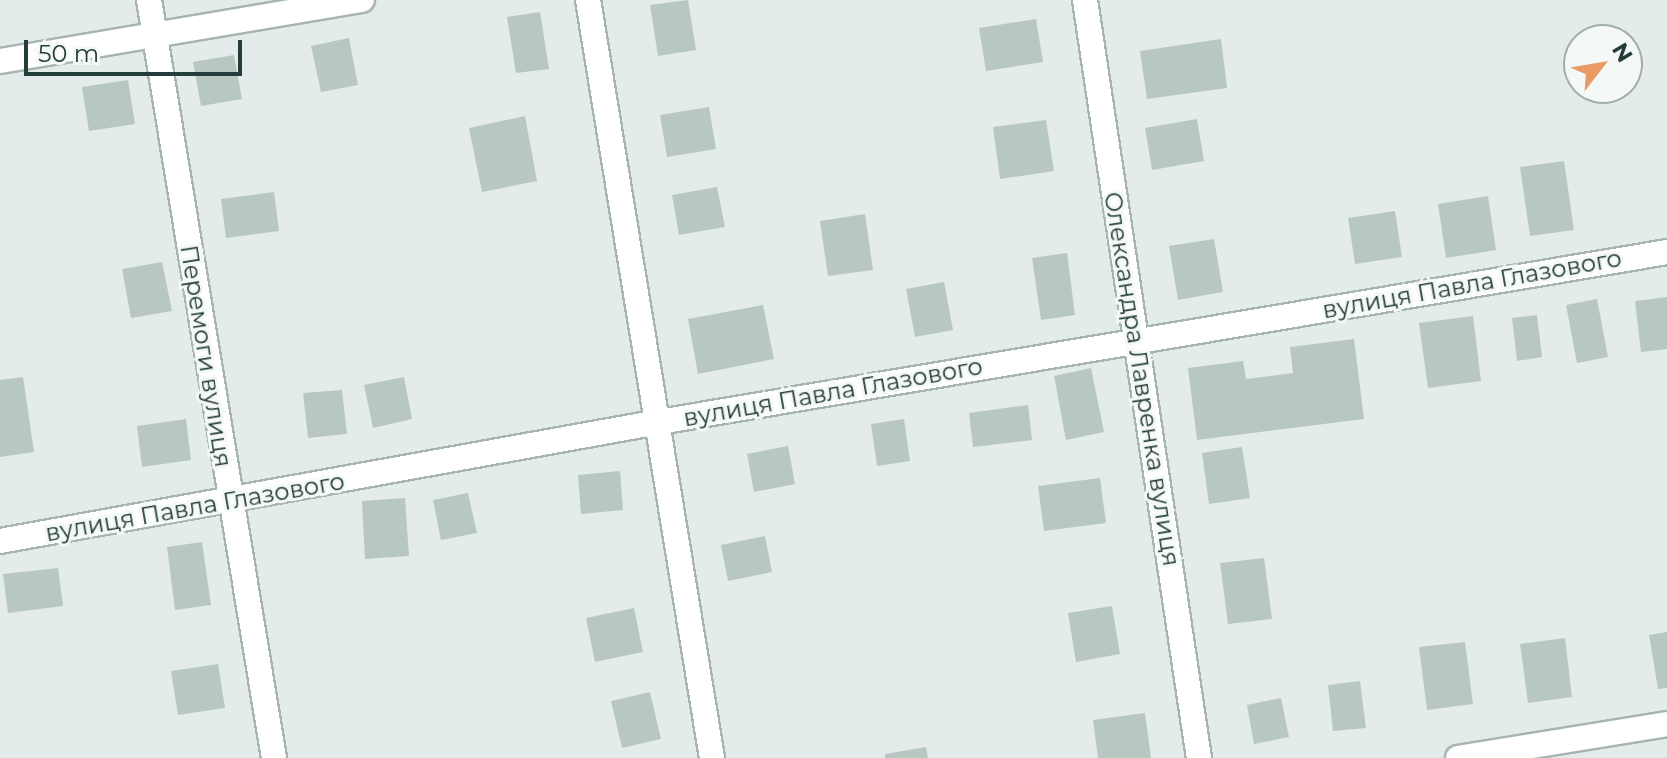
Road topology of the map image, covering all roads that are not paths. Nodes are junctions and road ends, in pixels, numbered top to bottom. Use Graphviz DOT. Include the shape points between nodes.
graph roads {
  1 [pos="149,0"];
  2 [pos="362,0"];
  3 [pos="588,0"];
  4 [pos="1085,0"];
  5 [pos="155,37"];
  6 [pos="0,61"];
  7 [pos="1667,252"];
  8 [pos="1137,341"];
  9 [pos="659,422"];
  10 [pos="230,503"];
  11 [pos="0,541"];
  12 [pos="1667,724"];
  13 [pos="274,758"];
  14 [pos="712,758"];
  15 [pos="1199,758"];
  16 [pos="1458,758"];
  1 -- 5 [label="street, Перемоги вулиця"];
  2 -- 5 [label="street"];
  3 -- 9 [label="street"];
  4 -- 8 [label="street, Олександра Лавренка вулиця"];
  5 -- 6 [label="street"];
  5 -- 10 [label="street, Перемоги вулиця"];
  7 -- 8 [label="street, вулиця Павла Глазового"];
  8 -- 9 [label="street, вулиця Павла Глазового"];
  8 -- 15 [label="street, Олександра Лавренка вулиця"];
  9 -- 10 [label="street, вулиця Павла Глазового"];
  9 -- 14 [label="street"];
  10 -- 11 [label="street, вулиця Павла Глазового"];
  10 -- 13 [label="street, Перемоги вулиця"];
  12 -- 16 [label="street"];
}
